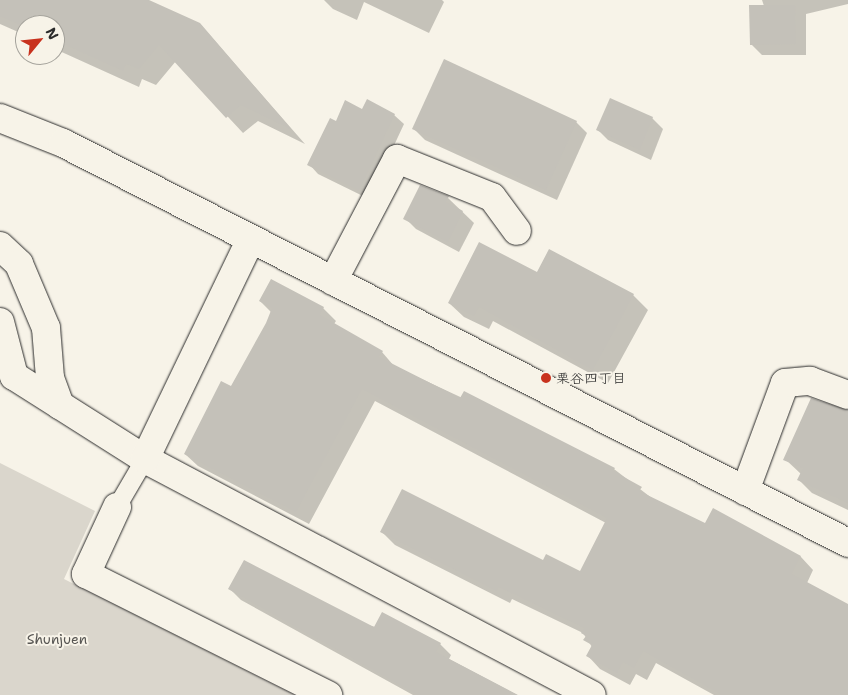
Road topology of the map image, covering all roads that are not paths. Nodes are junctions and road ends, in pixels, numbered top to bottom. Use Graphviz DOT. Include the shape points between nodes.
graph roads {
  1 [pos="0,118"];
  2 [pos="517,231"];
  3 [pos="251,240"];
  4 [pos="0,246"];
  5 [pos="334,281"];
  6 [pos="0,322"];
  7 [pos="848,395"];
  8 [pos="60,405"];
  9 [pos="145,459"];
  10 [pos="745,491"];
  11 [pos="117,507"];
  12 [pos="848,543"];
  13 [pos="328,695"];
  14 [pos="592,695"];
  1 -- 3 [label="street" via="63,144"];
  2 -- 5 [label="street" via="492,197 397,159"];
  3 -- 5 [label="street"];
  3 -- 9 [label="street"];
  4 -- 8 [label="street" via="19,264 46,328 50,378"];
  5 -- 10 [label="street"];
  6 -- 8 [label="street" via="14,376"];
  7 -- 10 [label="street" via="810,381 785,383"];
  8 -- 9 [label="street"];
  9 -- 11 [label="lane"];
  9 -- 14 [label="street"];
  10 -- 12 [label="street"];
  11 -- 13 [label="street" via="86,574"];
}
